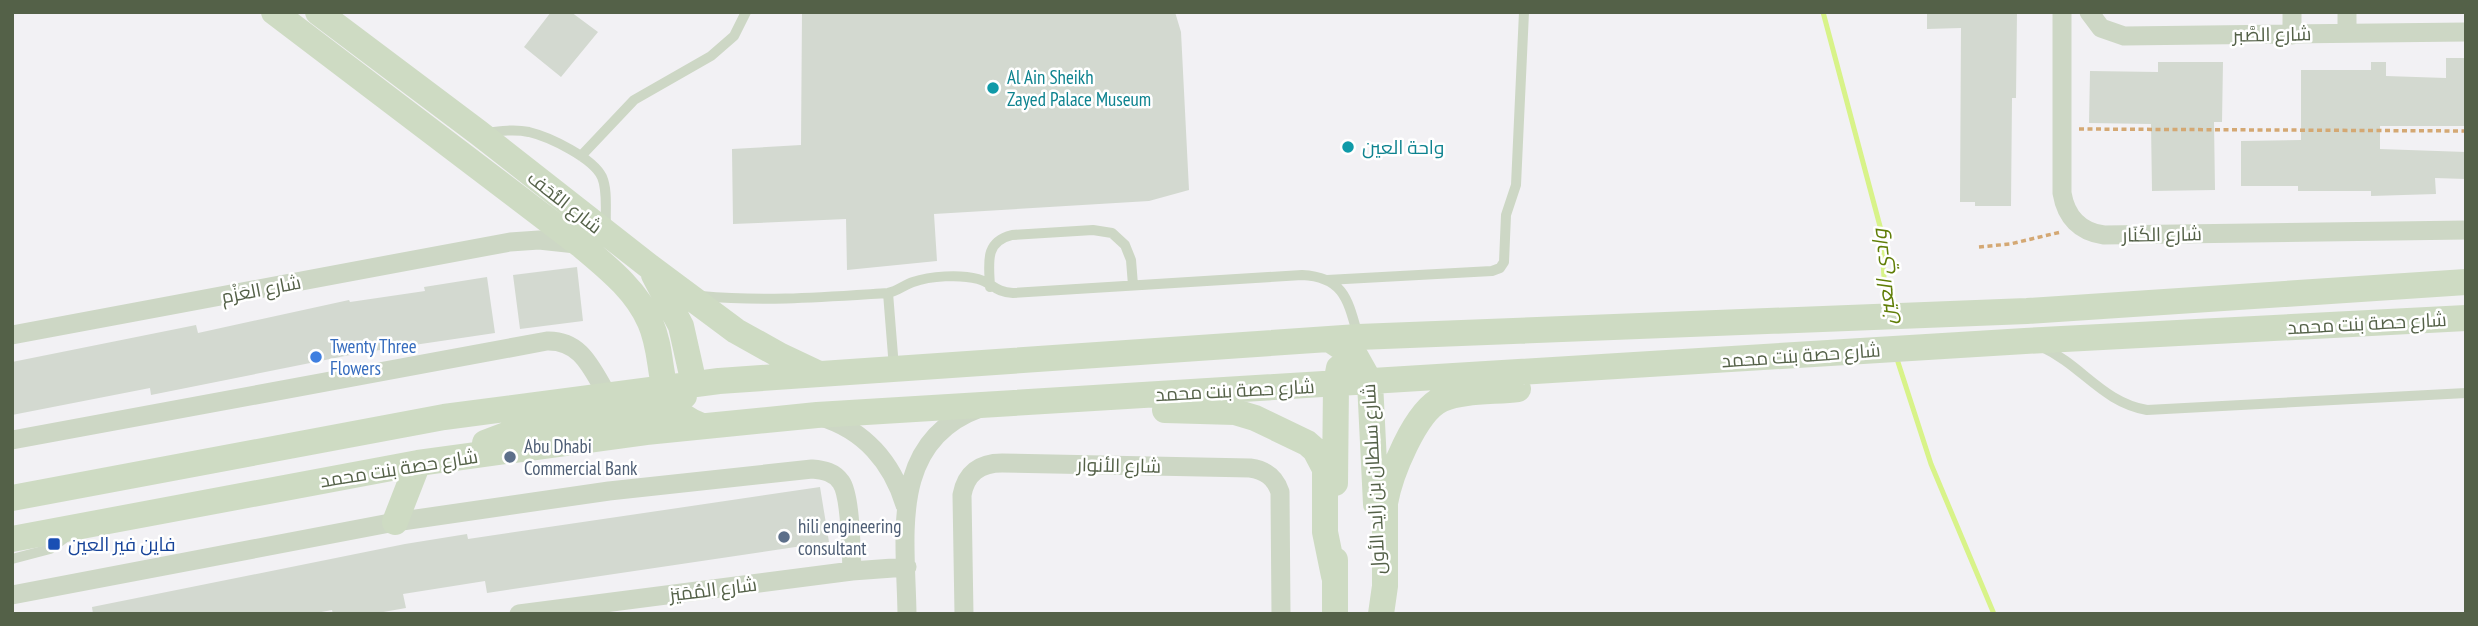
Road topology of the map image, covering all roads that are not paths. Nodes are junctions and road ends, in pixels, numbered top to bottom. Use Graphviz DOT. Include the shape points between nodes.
graph roads {
  1 [pos="274,12"];
  2 [pos="318,12"];
  3 [pos="746,12"];
  4 [pos="1524,12"];
  5 [pos="2062,12"];
  6 [pos="2089,12"];
  7 [pos="2292,12"];
  8 [pos="2347,12"];
  9 [pos="2466,32"];
  10 [pos="2347,33"];
  11 [pos="2292,34"];
  12 [pos="479,133"];
  13 [pos="581,156"];
  14 [pos="526,204"];
  15 [pos="2466,230"];
  16 [pos="606,234"];
  17 [pos="510,242"];
  18 [pos="582,246"];
  19 [pos="650,267"];
  20 [pos="1327,280"];
  21 [pos="2466,282"];
  22 [pos="1133,285"];
  23 [pos="990,286"];
  24 [pos="888,293"];
  25 [pos="690,295"];
  26 [pos="2466,318"];
  27 [pos="12,335"];
  28 [pos="2025,341"];
  29 [pos="1345,342"];
  30 [pos="1580,368"];
  31 [pos="894,369"];
  32 [pos="822,375"];
  33 [pos="1370,382"];
  34 [pos="694,384"];
  35 [pos="1336,384"];
  36 [pos="2466,393"];
  37 [pos="608,396"];
  38 [pos="668,397"];
  39 [pos="1116,397"];
  40 [pos="992,404"];
  41 [pos="817,415"];
  42 [pos="702,426"];
  43 [pos="12,440"];
  44 [pos="462,457"];
  45 [pos="418,463"];
  46 [pos="12,498"];
  47 [pos="905,507"];
  48 [pos="395,522"];
  49 [pos="80,525"];
  50 [pos="12,539"];
  51 [pos="12,559"];
  52 [pos="907,567"];
  53 [pos="852,571"];
  54 [pos="1334,576"];
  55 [pos="12,596"];
  56 [pos="519,614"];
  57 [pos="907,614"];
  58 [pos="964,614"];
  59 [pos="1281,614"];
  60 [pos="1335,614"];
  61 [pos="1381,614"];
  1 -- 14 [label="main road, شارع التُّحَف"];
  2 -- 12 [label="main road, شارع التُّحَف"];
  3 -- 13 [label="lane" via="734,36 711,56 634,100"];
  4 -- 20 [label="lane" via="1516,185 1506,215 1500,268"];
  5 -- 15 [label="street, شارع الكَنَار" via="2064,203 2080,227 2104,235"];
  6 -- 11 [label="street, شارع الصَّبر" via="2101,28 2116,35"];
  7 -- 11 [label="street"];
  8 -- 10 [label="street"];
  9 -- 10 [label="street, شارع الصَّبر"];
  10 -- 11 [label="street, شارع الصَّبر"];
  12 -- 13 [label="lane" via="530,132"];
  12 -- 16 [label="main road, شارع التُّحَف"];
  13 -- 16 [label="lane" via="603,180"];
  14 -- 17 [label="street" via="523,230"];
  14 -- 18 [label="main road, شارع التُّحَف"];
  16 -- 19 [label="main road, شارع التُّحَف"];
  17 -- 18 [label="street, شارع العَزْم" via="539,240"];
  17 -- 27 [label="street, شارع العَزْم"];
  18 -- 38 [label="main road, شارع التُّحَف" via="615,274 650,322"];
  19 -- 25 [label="main road, شارع التُّحَف"];
  19 -- 34 [label="main road" via="681,326"];
  20 -- 22 [label="lane" via="1301,275"];
  20 -- 29 [label="lane" via="1349,302"];
  21 -- 29 [label="main road, شارع حصة بنت محمد" via="2027,311"];
  22 -- 23 [label="lane" via="1013,293"];
  22 -- 23 [label="lane" via="1125,245 1112,233 1093,230 1001,238 993,245 989,260"];
  23 -- 24 [label="lane" via="980,279 958,277 919,280"];
  24 -- 25 [label="lane" via="780,300"];
  24 -- 31 [label="lane"];
  25 -- 32 [label="main road, شارع التُّحَف" via="754,342"];
  26 -- 28 [label="main road, شارع حصة بنت محمد"];
  28 -- 30 [label="main road, شارع حصة بنت محمد"];
  28 -- 36 [label="lane" via="2063,358 2118,402 2147,410"];
  29 -- 31 [label="main road, شارع حصة بنت محمد"];
  29 -- 33 [label="main road, شارع سلطان بن زايد الأول"];
  29 -- 35 [label="main road, شارع سلطان بن زايد الأول"];
  30 -- 33 [label="main road, شارع حصة بنت محمد"];
  30 -- 61 [label="main road" via="1530,388 1443,399 1424,413 1397,464 1385,503"];
  31 -- 32 [label="main road, شارع حصة بنت محمد"];
  32 -- 34 [label="main road, شارع حصة بنت محمد"];
  33 -- 35 [label="main road, شارع حصة بنت محمد"];
  33 -- 61 [label="main road, شارع سلطان بن زايد الأول"];
  34 -- 38 [label="main road, شارع حصة بنت محمد"];
  35 -- 39 [label="main road, شارع حصة بنت محمد"];
  35 -- 54 [label="main road, شارع سلطان بن زايد الأول"];
  37 -- 38 [label="main road, شارع حصة بنت محمد"];
  37 -- 43 [label="street" via="577,349 566,342 547,341"];
  37 -- 46 [label="main road, شارع حصة بنت محمد" via="444,417"];
  38 -- 42 [label="main road" via="684,418"];
  38 -- 44 [label="main road" via="643,413 514,432"];
  39 -- 40 [label="main road, شارع حصة بنت محمد"];
  39 -- 54 [label="main road" via="1166,410 1235,412 1307,443 1325,469 1325,532"];
  40 -- 41 [label="main road, شارع حصة بنت محمد"];
  40 -- 47 [label="street" via="955,421 933,442 916,467"];
  41 -- 42 [label="main road, شارع حصة بنت محمد"];
  41 -- 47 [label="street" via="848,428 874,448 894,476"];
  42 -- 44 [label="main road, شارع حصة بنت محمد"];
  44 -- 45 [label="main road, شارع حصة بنت محمد"];
  45 -- 48 [label="main road"];
  45 -- 49 [label="main road, شارع حصة بنت محمد"];
  47 -- 52 [label="street"];
  48 -- 53 [label="street" via="706,479 820,470 835,475 844,487"];
  48 -- 55 [label="street"];
  49 -- 50 [label="main road, شارع حصة بنت محمد"];
  49 -- 51 [label="lane" via="50,549"];
  52 -- 53 [label="street, شارع المُمَيَز"];
  52 -- 57 [label="street"];
  53 -- 56 [label="street, شارع المُمَيَز"];
  54 -- 60 [label="main road, شارع سلطان بن زايد الأول"];
  58 -- 59 [label="street, شارع الأنوار" via="962,495 968,476 991,463 1266,472 1280,492"];
}
